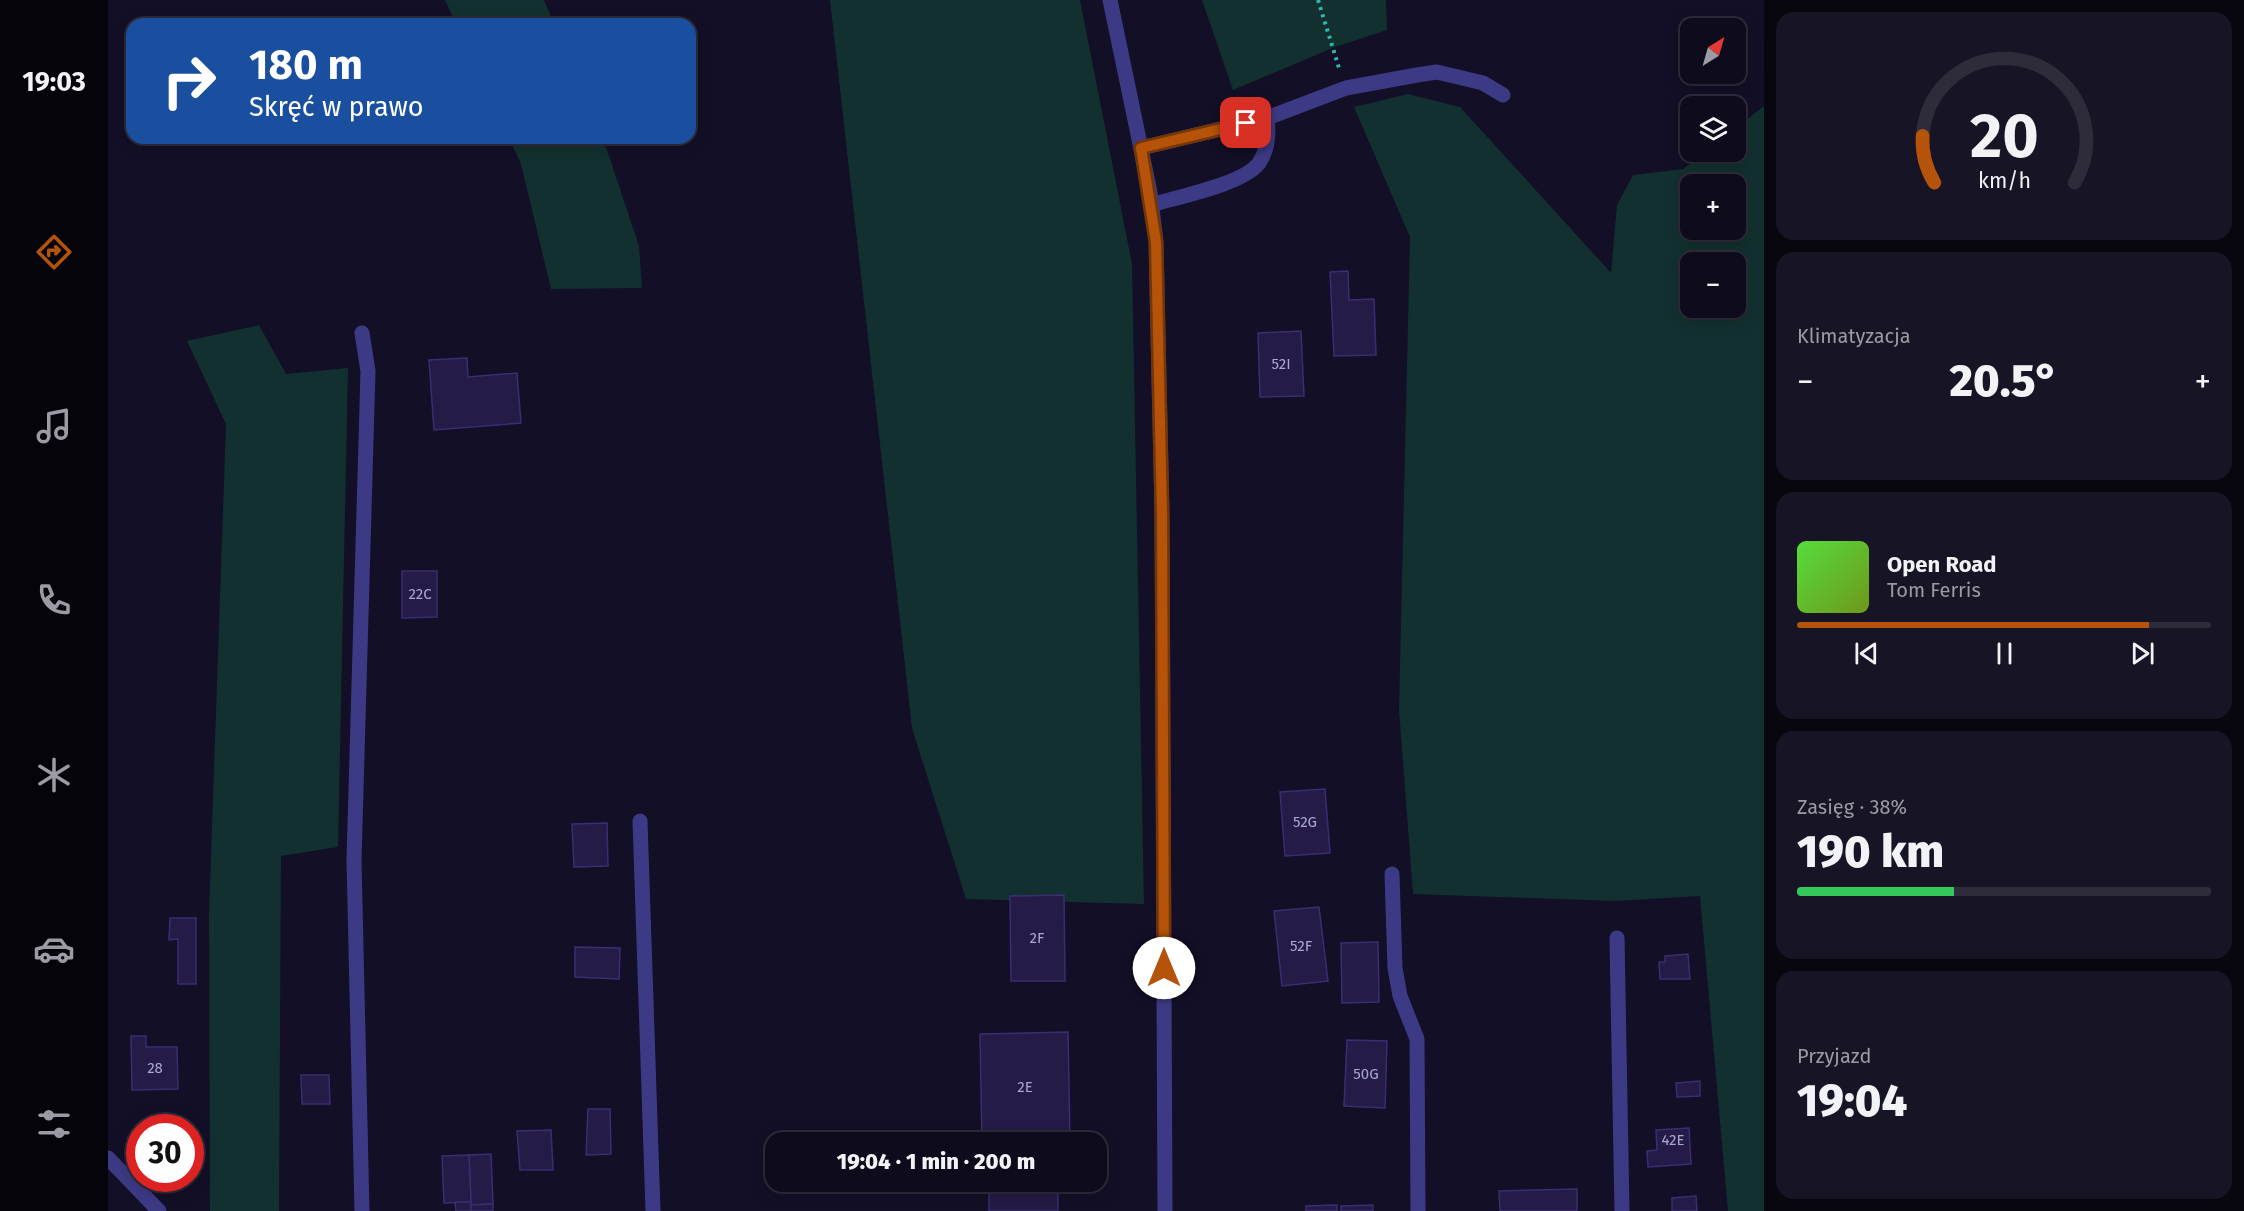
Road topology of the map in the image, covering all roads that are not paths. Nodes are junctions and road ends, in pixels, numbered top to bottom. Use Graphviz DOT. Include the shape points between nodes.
graph roads {
  1 [pos="1110,0"];
  2 [pos="1503,95"];
  3 [pos="1267,118"];
  4 [pos="1141,148"];
  5 [pos="1151,205"];
  6 [pos="362,333"];
  7 [pos="640,821"];
  8 [pos="1392,874"];
  9 [pos="1617,938"];
  10 [pos="108,1158"];
  11 [pos="159,1211"];
  12 [pos="362,1211"];
  13 [pos="653,1211"];
  14 [pos="1165,1211"];
  15 [pos="1418,1211"];
  16 [pos="1622,1211"];
  1 -- 4 [label="street"];
  2 -- 3 [label="street" via="1483,83 1437,72 1346,88"];
  3 -- 4 [label="street"];
  3 -- 5 [label="street" via="1267,143 1257,165 1235,179"];
  4 -- 5 [label="street"];
  5 -- 14 [label="street" via="1156,242 1162,514"];
  6 -- 12 [label="street" via="368,371 354,860"];
  7 -- 13 [label="street"];
  8 -- 15 [label="street" via="1395,968 1417,1039"];
  9 -- 16 [label="street"];
  10 -- 11 [label="street"];
}
